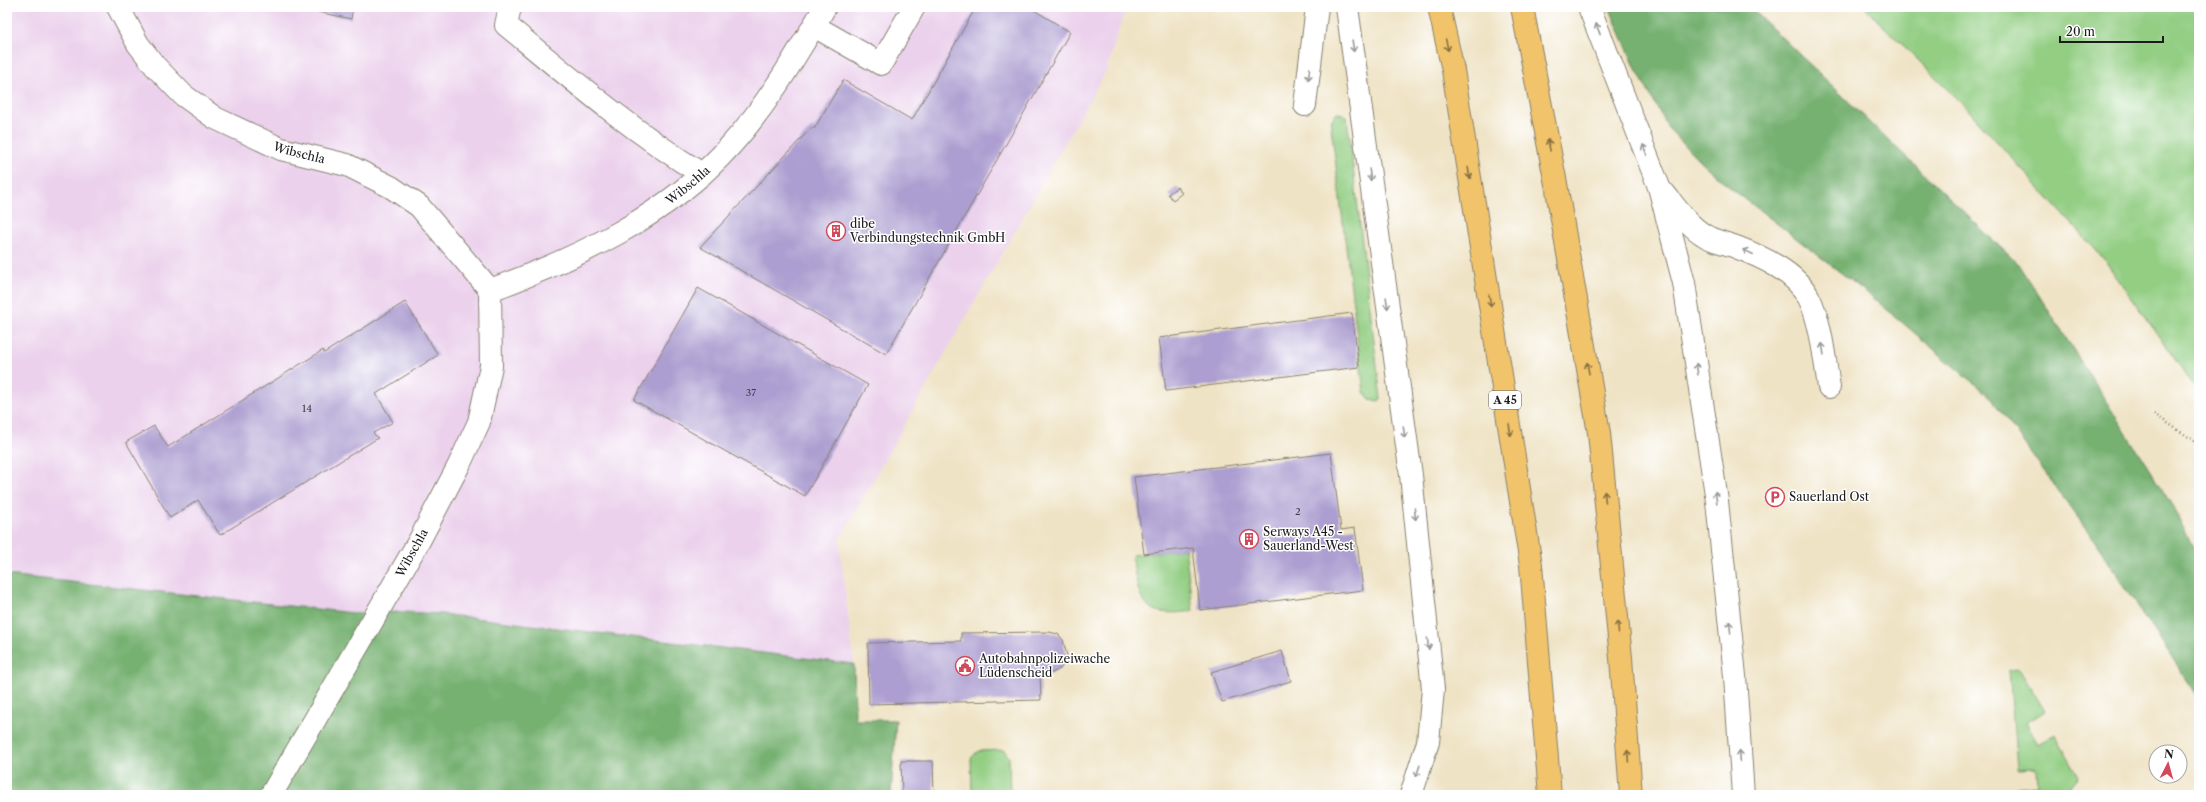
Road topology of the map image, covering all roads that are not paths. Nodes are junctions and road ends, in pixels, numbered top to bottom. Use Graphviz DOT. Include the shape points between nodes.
graph roads {
  1 [pos="118,7"];
  2 [pos="510,7"];
  3 [pos="825,7"];
  4 [pos="914,7"];
  5 [pos="1317,7"];
  6 [pos="1348,7"];
  7 [pos="1438,7"];
  8 [pos="1522,7"];
  9 [pos="1589,7"];
  10 [pos="814,26"];
  11 [pos="1305,105"];
  12 [pos="702,174"];
  13 [pos="1659,186"];
  14 [pos="490,290"];
  15 [pos="1829,387"];
  16 [pos="271,795"];
  17 [pos="1411,795"];
  18 [pos="1550,795"];
  19 [pos="1631,795"];
  20 [pos="1743,795"];
  1 -- 14 [label="street, Wibschla" via="138,44 183,95 215,118 281,149 347,165 391,187 419,206"];
  2 -- 12 [label="street" via="506,25 585,89"];
  3 -- 10 [label="street, Wibschla"];
  4 -- 10 [label="street" via="881,64"];
  5 -- 11 [label="street, one-way"];
  6 -- 17 [label="street, one-way" via="1411,476 1433,689 1428,742"];
  7 -- 18 [label="highway, A 45, one-way" via="1453,70 1531,565"];
  19 -- 8 [label="highway, one-way" via="1621,658 1599,433"];
  13 -- 9 [label="street, one-way"];
  10 -- 12 [label="street, Wibschla" via="777,86 731,145"];
  12 -- 14 [label="street, Wibschla" via="646,217 598,245"];
  15 -- 13 [label="street, one-way" via="1822,342 1809,298 1797,283 1776,266 1744,250 1705,236 1687,221"];
  20 -- 13 [label="street, one-way" via="1735,676 1717,501 1684,283"];
  14 -- 16 [label="street, Wibschla" via="491,366 479,422 416,548"];
}
